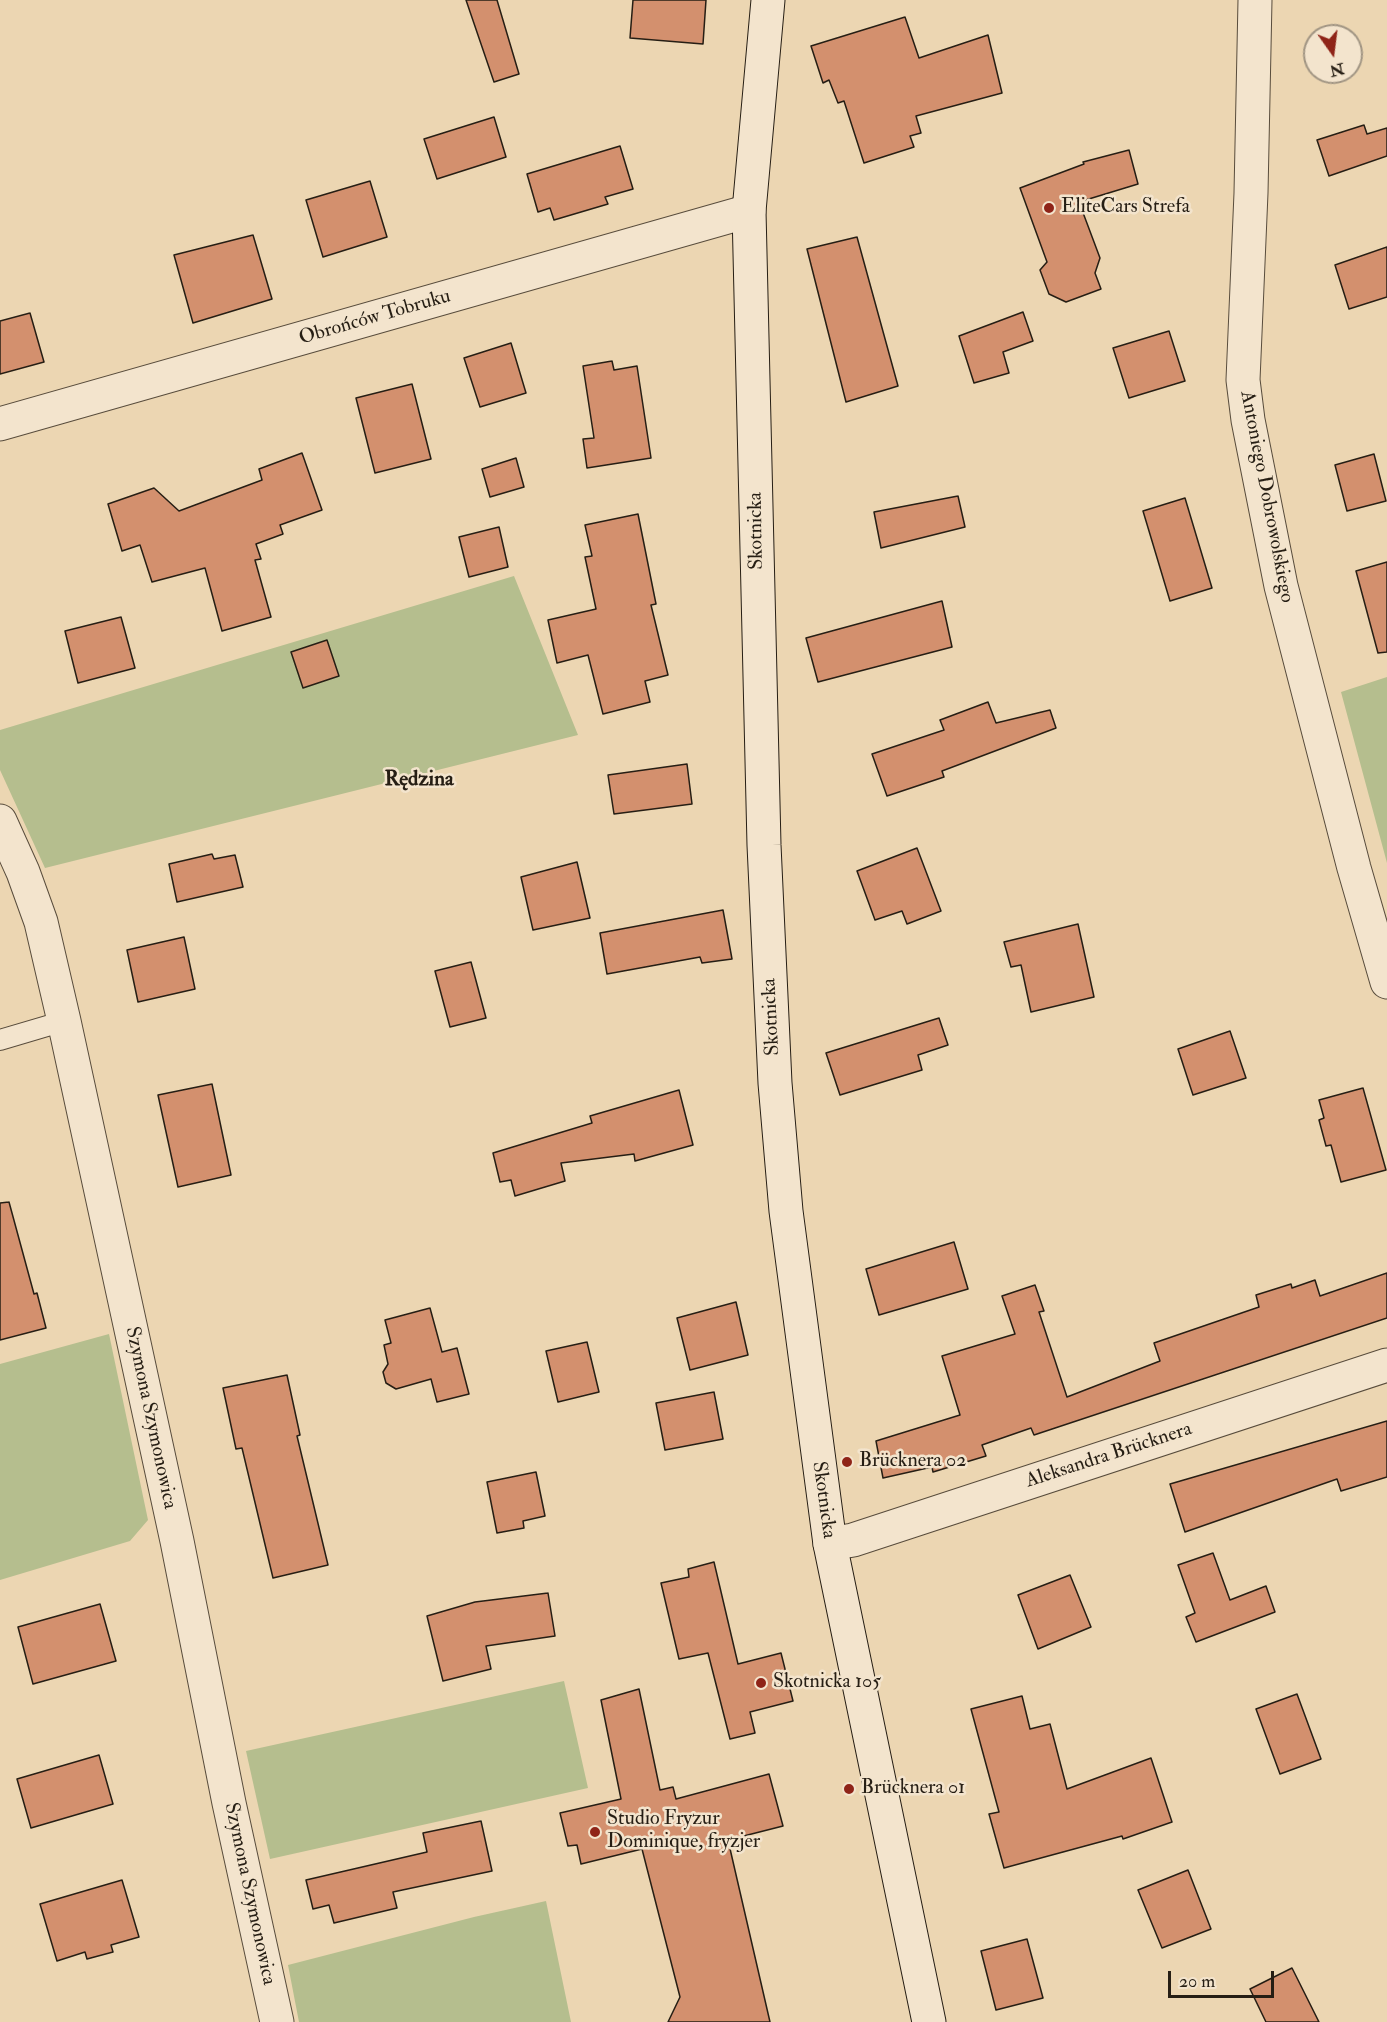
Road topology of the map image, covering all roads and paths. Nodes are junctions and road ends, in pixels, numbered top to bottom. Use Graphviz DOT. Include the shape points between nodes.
graph roads {
  1 [pos="768,0"];
  2 [pos="1255,0"];
  3 [pos="749,211"];
  4 [pos="0,424"];
  5 [pos="0,821"];
  6 [pos="1387,982"];
  7 [pos="64,1021"];
  8 [pos="0,1040"];
  9 [pos="1387,1365"];
  10 [pos="830,1544"];
  11 [pos="277,2022"];
  12 [pos="929,2022"];
  1 -- 3 [label="street, Skotnicka"];
  2 -- 6 [label="street, Antoniego Dobrowolskiego" via="1243,380 1248,420 1281,586"];
  3 -- 4 [label="street, Obrońców Tobruku"];
  3 -- 10 [label="street, Skotnicka" via="764,845 776,1083 786,1211"];
  5 -- 7 [label="street, Szymona Szymonowica" via="41,922"];
  7 -- 8 [label="lane"];
  7 -- 11 [label="street, Szymona Szymonowica"];
  9 -- 10 [label="street, Aleksandra Brücknera" via="853,1540"];
  10 -- 12 [label="street, Skotnicka"];
}
